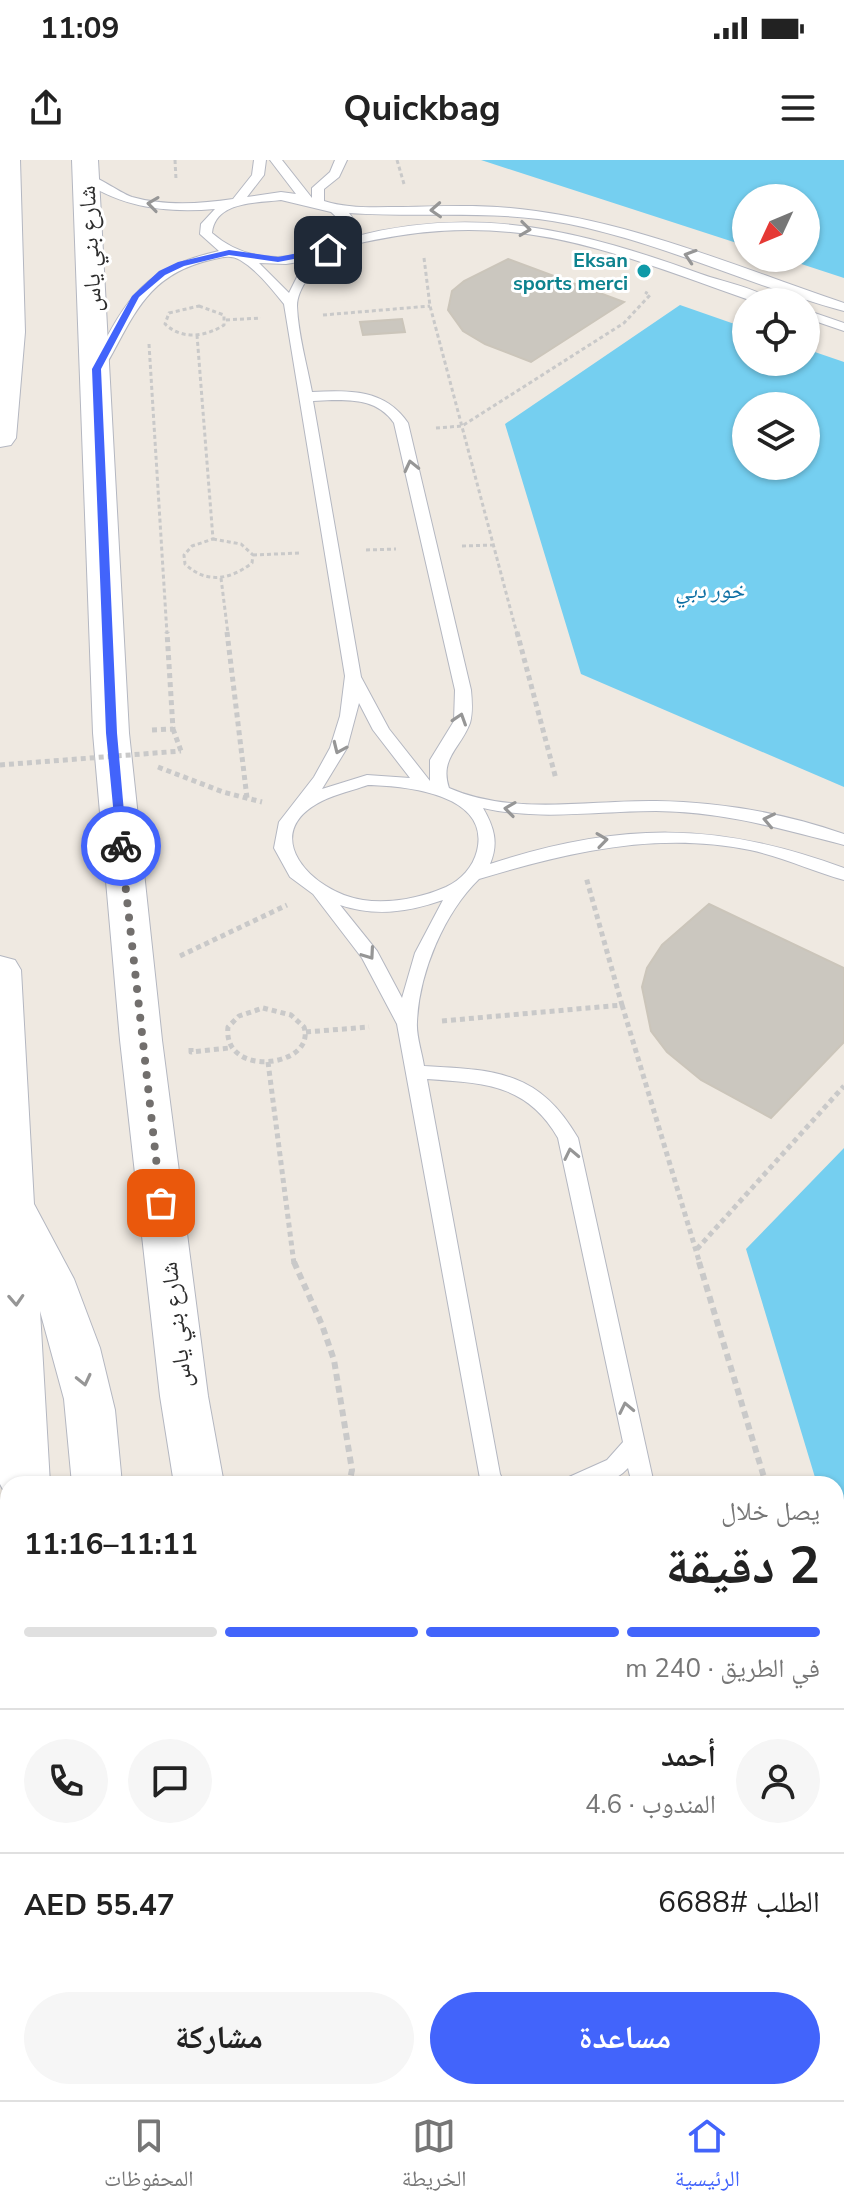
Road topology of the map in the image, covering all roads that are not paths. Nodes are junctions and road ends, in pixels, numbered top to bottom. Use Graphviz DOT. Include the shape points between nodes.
graph roads {
  1 [pos="7,160"];
  2 [pos="260,160"];
  3 [pos="276,160"];
  4 [pos="341,160"];
  5 [pos="85,169"];
  6 [pos="304,197"];
  7 [pos="318,201"];
  8 [pos="232,203"];
  9 [pos="336,208"];
  10 [pos="332,247"];
  11 [pos="236,254"];
  12 [pos="732,290"];
  13 [pos="844,307"];
  14 [pos="291,310"];
  15 [pos="820,319"];
  16 [pos="5,323"];
  17 [pos="844,327"];
  18 [pos="97,369"];
  19 [pos="306,397"];
  20 [pos="0,438"];
  21 [pos="353,676"];
  22 [pos="439,790"];
  23 [pos="298,810"];
  24 [pos="844,840"];
  25 [pos="844,874"];
  26 [pos="468,880"];
  27 [pos="321,893"];
  28 [pos="0,970"];
  29 [pos="407,1024"];
  30 [pos="417,1072"];
  31 [pos="12,1206"];
  32 [pos="634,1445"];
  33 [pos="25,1476"];
  34 [pos="96,1476"];
  35 [pos="198,1476"];
  36 [pos="494,1476"];
  37 [pos="595,1476"];
  38 [pos="641,1476"];
  1 -- 16 [label="main road"];
  2 -- 8 [label="lane" via="258,175"];
  3 -- 6 [label="lane"];
  4 -- 7 [label="lane" via="335,174 318,188"];
  8 -- 5 [label="lane, one-way" via="139,203 107,192"];
  5 -- 18 [label="main road, شارع بني ياس"];
  6 -- 7 [label="lane"];
  6 -- 8 [label="lane"];
  7 -- 9 [label="lane"];
  8 -- 11 [label="lane" via="207,224 206,234"];
  9 -- 10 [label="lane" via="350,226 347,236"];
  13 -- 9 [label="lane, one-way" via="576,221 495,210"];
  10 -- 11 [label="lane" via="287,259"];
  10 -- 12 [label="lane, one-way" via="419,228 491,225 560,234"];
  10 -- 14 [label="lane" via="304,275"];
  11 -- 14 [label="lane" via="270,279"];
  11 -- 18 [label="lane" via="181,264 146,284"];
  14 -- 19 [label="lane"];
  15 -- 17 [label="lane"];
  16 -- 20 [label="main road"];
  18 -- 35 [label="main road, شارع بني ياس" via="111,733 141,1040"];
  19 -- 21 [label="lane"];
  22 -- 19 [label="lane, one-way" via="436,764 462,721 465,706 403,431 397,414 373,399"];
  21 -- 22 [label="lane" via="381,730"];
  21 -- 23 [label="lane, one-way" via="352,709 342,743 325,777"];
  22 -- 23 [label="lane" via="396,780 354,783 317,796"];
  24 -- 22 [label="lane, one-way" via="749,815 703,809 507,809"];
  22 -- 26 [label="lane" via="472,809 483,824 484,859"];
  23 -- 27 [label="lane" via="286,826 282,844 287,863 300,880"];
  26 -- 25 [label="lane, one-way" via="577,844 658,836 781,852"];
  26 -- 27 [label="lane" via="438,898 409,906 363,905"];
  26 -- 29 [label="lane" via="423,950"];
  27 -- 29 [label="lane, one-way" via="370,955"];
  28 -- 31 [label="main road"];
  29 -- 30 [label="lane"];
  32 -- 30 [label="lane, one-way" via="561,1121 548,1105 509,1082"];
  30 -- 36 [label="lane"];
  31 -- 33 [label="main road, one-way"];
  31 -- 34 [label="main road, one-way" via="48,1268 73,1331 89,1401"];
  32 -- 37 [label="lane" via="615,1467"];
  32 -- 38 [label="lane"];
}
